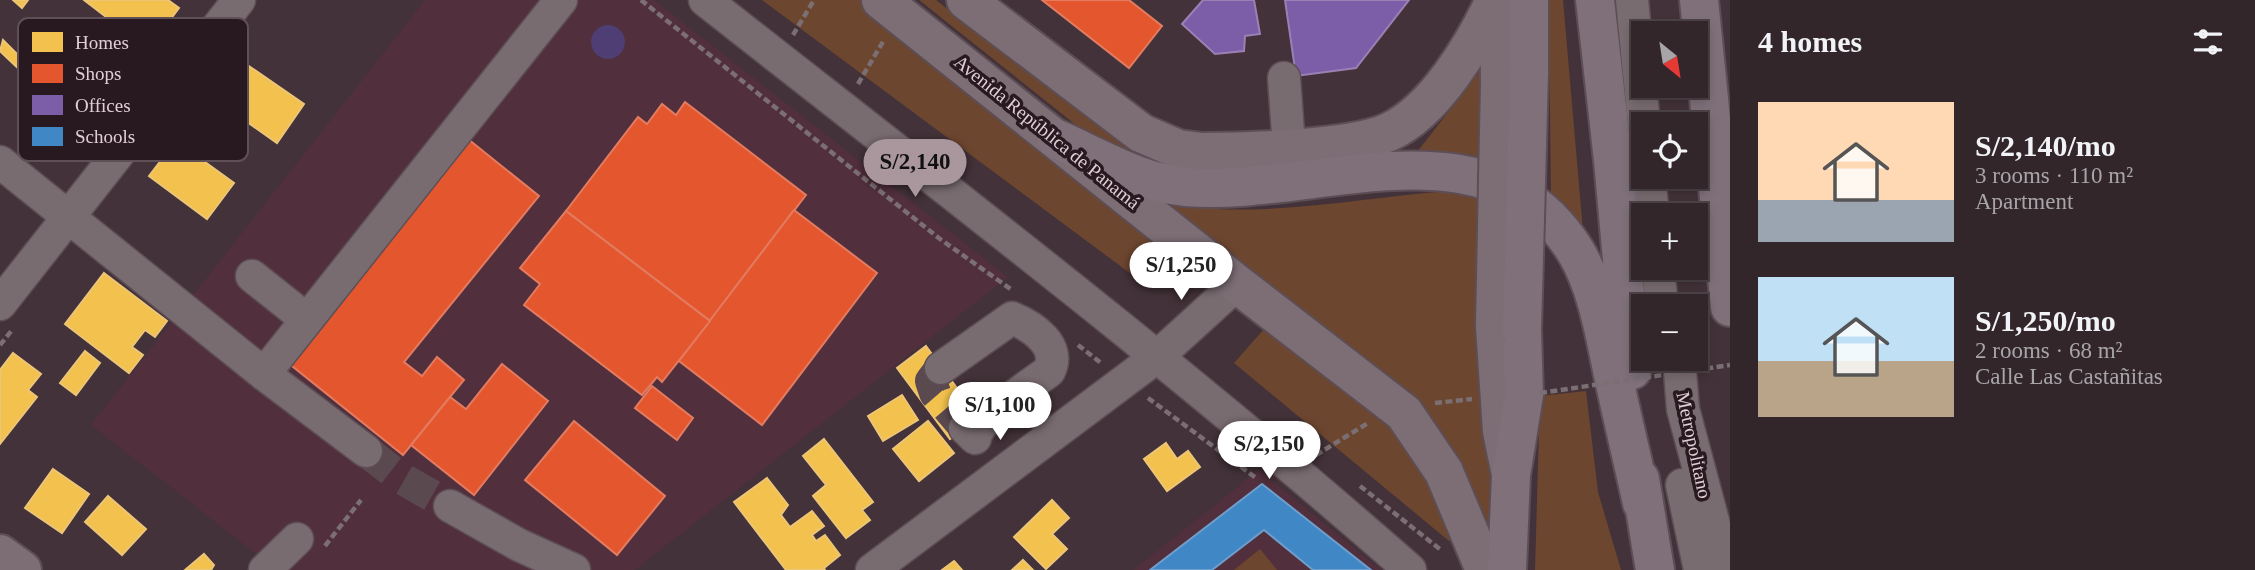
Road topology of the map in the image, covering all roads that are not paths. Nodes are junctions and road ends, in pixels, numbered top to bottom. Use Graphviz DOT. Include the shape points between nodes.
graph roads {
  1 [pos="561,0"];
  2 [pos="705,0"];
  3 [pos="966,0"];
  4 [pos="1497,0"];
  5 [pos="1529,0"];
  6 [pos="1595,0"];
  7 [pos="1632,0"];
  8 [pos="1650,0"];
  9 [pos="1699,0"];
  10 [pos="890,7"];
  11 [pos="1652,21"];
  12 [pos="1284,78"];
  13 [pos="1515,78"];
  14 [pos="1643,112"];
  15 [pos="1057,139"];
  16 [pos="1289,147"];
  17 [pos="109,161"];
  18 [pos="0,162"];
  19 [pos="69,216"];
  20 [pos="252,276"];
  21 [pos="1237,285"];
  22 [pos="1,302"];
  23 [pos="1730,307"];
  24 [pos="306,319"];
  25 [pos="1158,356"];
  26 [pos="942,368"];
  27 [pos="1668,371"];
  28 [pos="1680,371"];
  29 [pos="264,374"];
  30 [pos="366,451"];
  31 [pos="1002,473"];
  32 [pos="1643,503"];
  33 [pos="450,506"];
  34 [pos="308,547"];
  35 [pos="0,554"];
  36 [pos="561,567"];
  37 [pos="22,570"];
  38 [pos="265,570"];
  39 [pos="873,570"];
  40 [pos="1410,570"];
  41 [pos="1485,570"];
  42 [pos="1507,570"];
  43 [pos="1655,570"];
  44 [pos="1700,570"];
  45 [pos="1726,570"];
  1 -- 24 [label="street"];
  2 -- 25 [label="street"];
  3 -- 16 [label="main road" via="1155,140 1202,152"];
  4 -- 13 [label="main road"];
  4 -- 16 [label="main road" via="1466,54 1405,123 1375,137"];
  5 -- 13 [label="highway"];
  6 -- 32 [label="highway"];
  7 -- 14 [label="street"];
  8 -- 11 [label="street"];
  9 -- 23 [label="highway"];
  10 -- 15 [label="main road, Avenida República de Panamá"];
  12 -- 16 [label="street"];
  13 -- 42 [label="highway, bridge" via="1509,328 1524,395 1511,475"];
  15 -- 21 [label="main road, Avenida República de Panamá"];
  15 -- 32 [label="highway" via="1146,178 1185,187 1444,171 1473,174 1503,185 1550,221 1583,268 1602,324"];
  17 -- 19 [label="street"];
  18 -- 19 [label="street"];
  19 -- 22 [label="street"];
  19 -- 29 [label="street"];
  20 -- 24 [label="street"];
  21 -- 25 [label="street"];
  21 -- 41 [label="main road, Avenida República de Panamá" via="1404,413 1444,472"];
  24 -- 29 [label="street"];
  25 -- 31 [label="street"];
  25 -- 40 [label="street"];
  26 -- 31 [label="street" via="1012,318 1026,323 1051,351 1049,371 970,433"];
  27 -- 44 [label="street, Metropolitano" via="1676,453"];
  28 -- 45 [label="street, Metropolitano" via="1683,409"];
  29 -- 30 [label="street"];
  31 -- 39 [label="street"];
  32 -- 43 [label="highway"];
  33 -- 36 [label="street"];
  34 -- 38 [label="street"];
  35 -- 37 [label="main road"];
}
